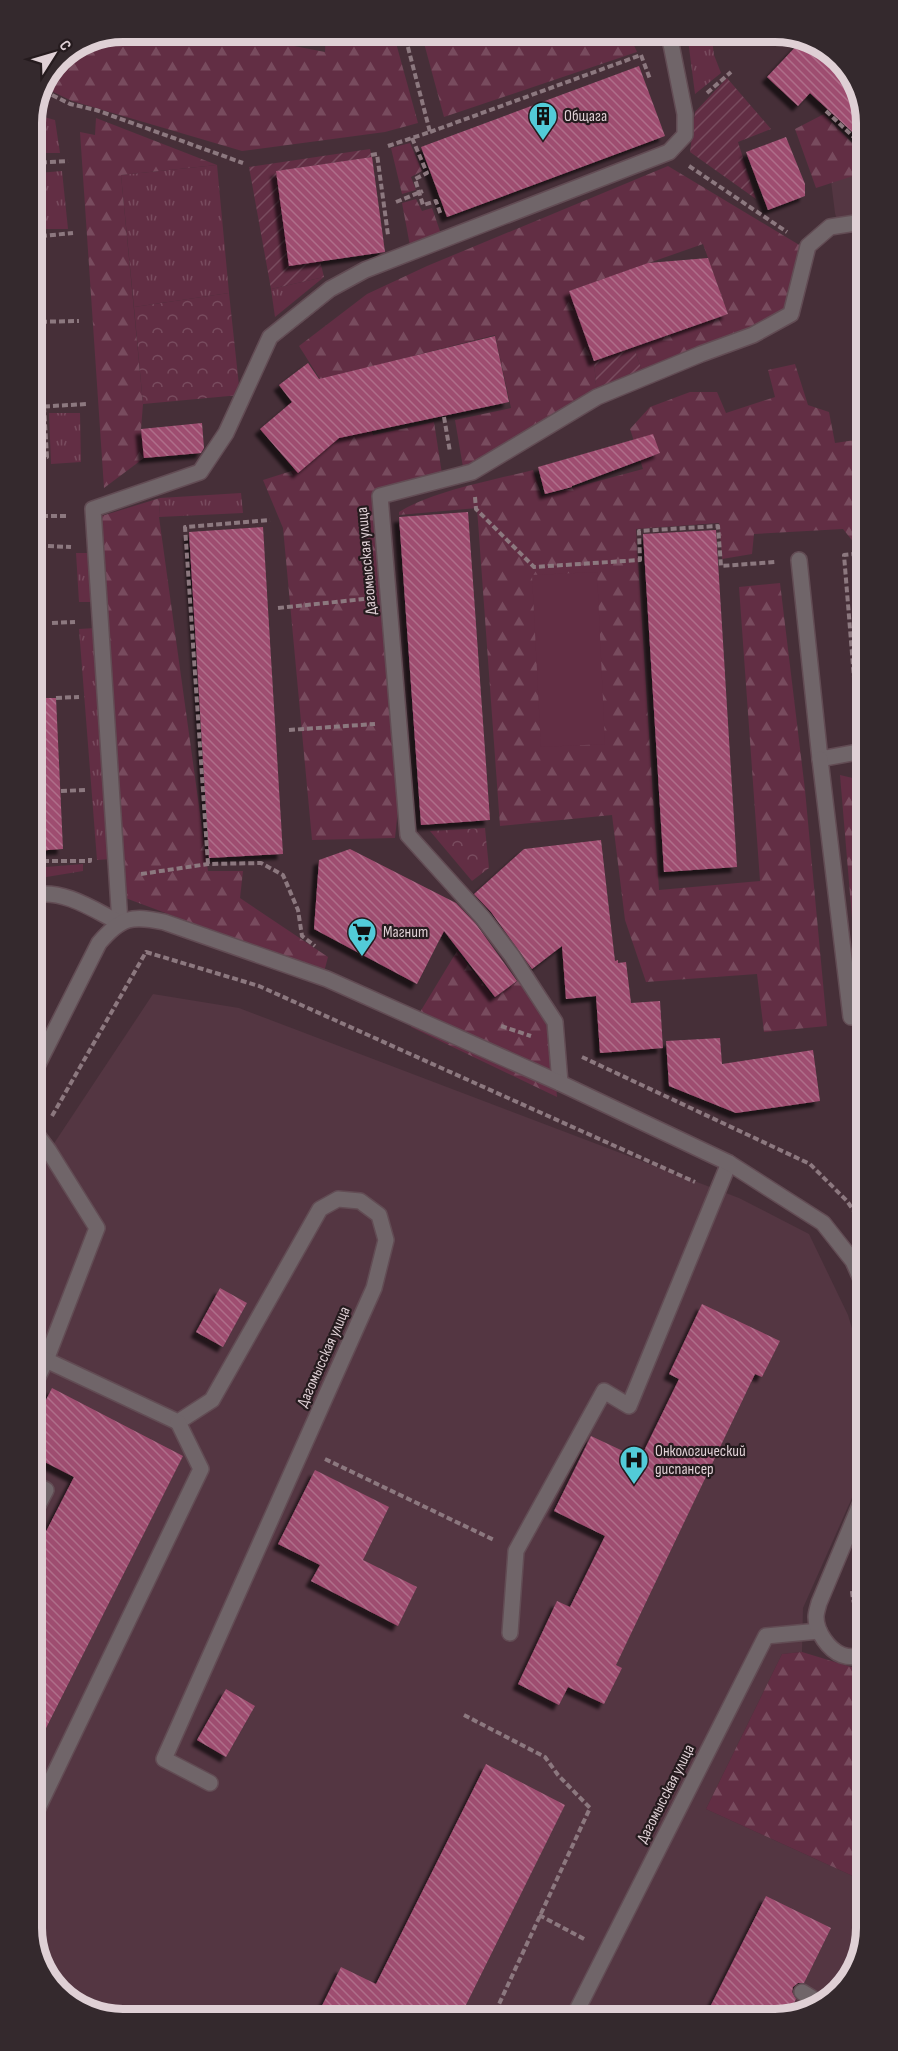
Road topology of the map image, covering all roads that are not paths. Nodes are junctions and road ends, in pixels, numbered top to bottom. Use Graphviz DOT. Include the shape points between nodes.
graph roads {
  1 [pos="675,42"];
  2 [pos="856,223"];
  3 [pos="799,560"];
  4 [pos="856,752"];
  5 [pos="820,759"];
  6 [pos="42,894"];
  7 [pos="120,922"];
  8 [pos="851,1017"];
  9 [pos="42,1056"];
  10 [pos="560,1083"];
  11 [pos="42,1143"];
  12 [pos="729,1163"];
  13 [pos="856,1268"];
  14 [pos="46,1360"];
  15 [pos="42,1368"];
  16 [pos="178,1422"];
  17 [pos="856,1515"];
  18 [pos="819,1631"];
  19 [pos="510,1633"];
  20 [pos="856,1658"];
  21 [pos="210,1783"];
  22 [pos="42,1800"];
  23 [pos="802,1992"];
  24 [pos="814,1999"];
  25 [pos="578,2009"];
  1 -- 7 [label="street" via="685,135 669,152 365,270 330,290 270,337 226,433 200,472 93,509"];
  2 -- 10 [label="street, Дагомысская улица" via="830,227 808,246 791,314 753,335 597,397 472,472 380,496 408,835 483,918 555,1022"];
  3 -- 5 [label="street"];
  4 -- 5 [label="street"];
  5 -- 8 [label="street"];
  6 -- 7 [label="street" via="69,898"];
  7 -- 9 [label="street" via="99,943"];
  7 -- 10 [label="street" via="131,918 164,922 327,979"];
  10 -- 12 [label="street"];
  11 -- 14 [label="street" via="97,1228"];
  12 -- 13 [label="street" via="823,1223"];
  12 -- 19 [label="street" via="629,1406 604,1391 516,1551"];
  14 -- 15 [label="street"];
  14 -- 16 [label="street"];
  16 -- 21 [label="street, Дагомысская улица" via="212,1400 320,1209 338,1199 360,1201 379,1215 386,1240 374,1288 164,1759"];
  16 -- 22 [label="street" via="201,1469"];
  17 -- 18 [label="street" via="819,1603"];
  18 -- 20 [label="street" via="841,1655"];
  18 -- 25 [label="street, Дагомысская улица" via="766,1635"];
  23 -- 24 [label="street"];
}
